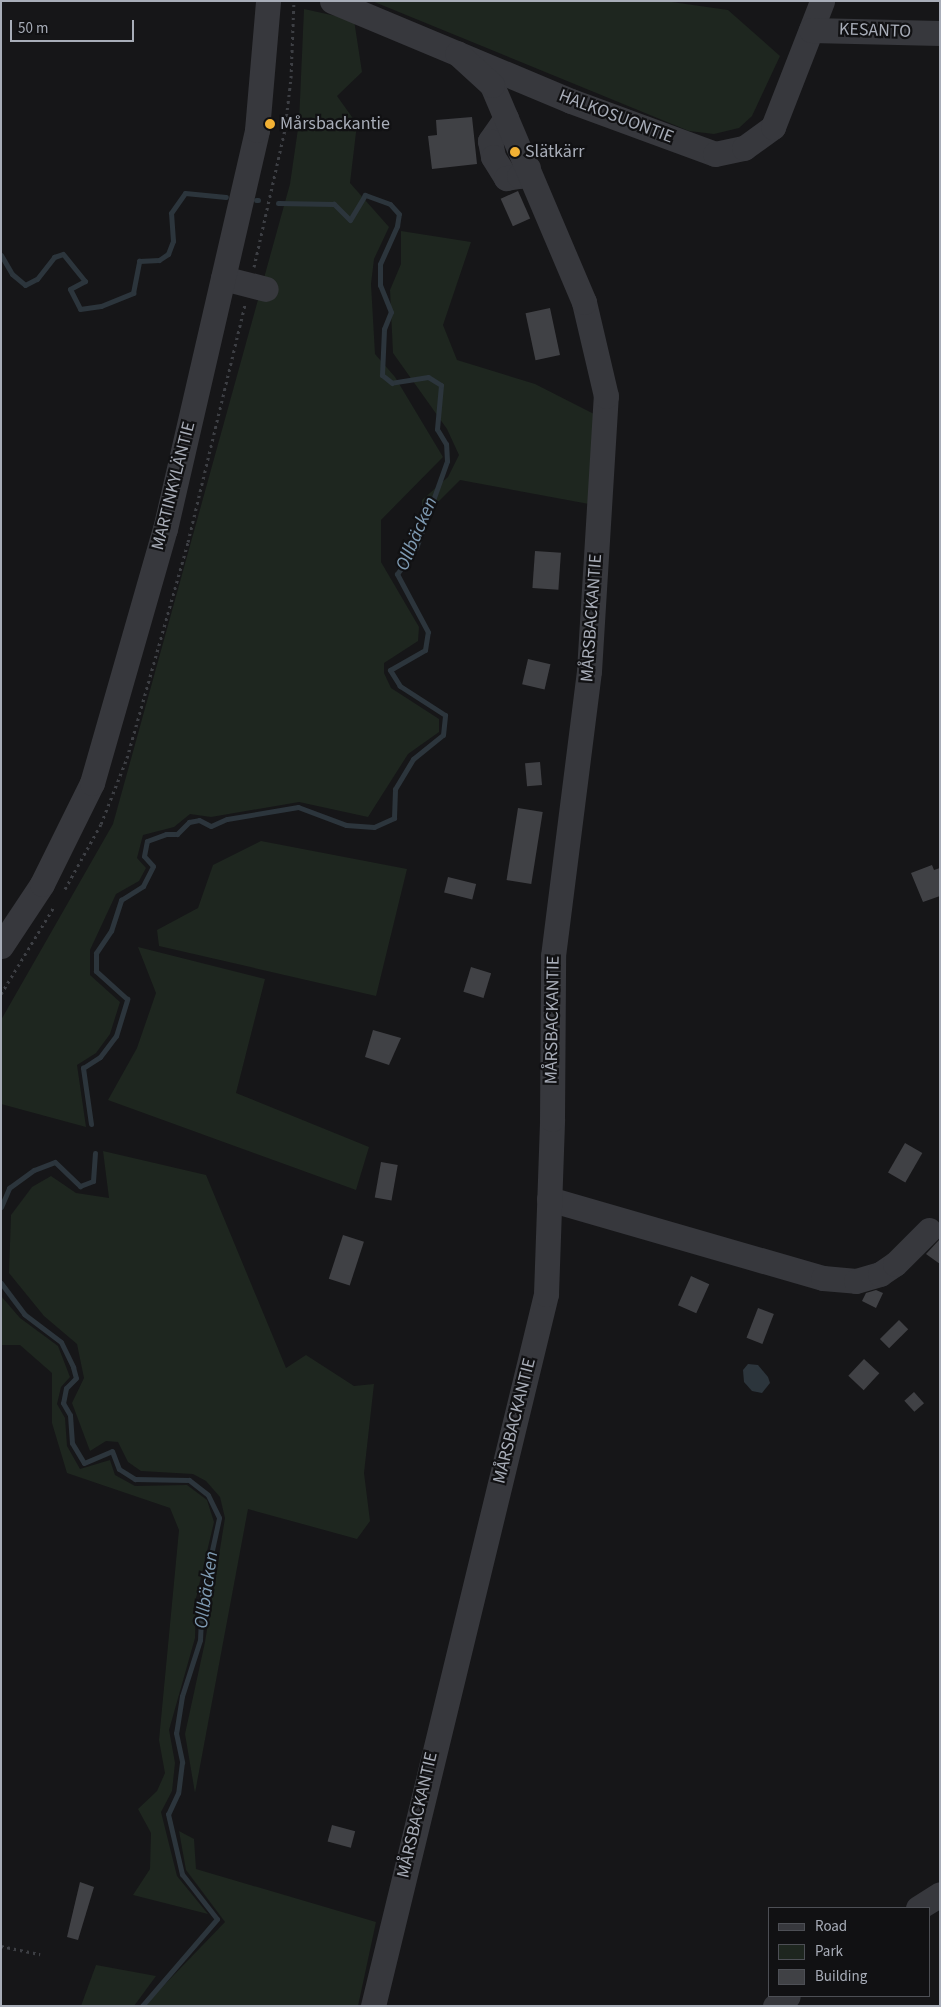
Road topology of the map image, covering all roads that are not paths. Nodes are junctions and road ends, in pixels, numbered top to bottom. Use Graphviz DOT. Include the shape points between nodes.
graph roads {
  1 [pos="268,1"];
  2 [pos="332,1"];
  3 [pos="822,1"];
  4 [pos="811,30"];
  5 [pos="940,33"];
  6 [pos="457,53"];
  7 [pos="223,278"];
  8 [pos="266,289"];
  9 [pos="1,946"];
  10 [pos="550,1199"];
  11 [pos="929,1230"];
  12 [pos="940,1894"];
  13 [pos="920,1907"];
  14 [pos="787,1997"];
  15 [pos="373,2006"];
  16 [pos="775,2006"];
  1 -- 7 [label="street, MARTINKYLÄNTIE" via="257,130"];
  2 -- 6 [label="street, HALKOSUONTIE"];
  3 -- 4 [label="street, HALKOSUONTIE"];
  4 -- 5 [label="street, KESANTO"];
  4 -- 6 [label="street, HALKOSUONTIE" via="773,127 744,148 715,154 571,101"];
  6 -- 10 [label="street, MÅRSBACKANTIE" via="492,85 584,302 606,396 589,671 553,956"];
  7 -- 8 [label="street"];
  7 -- 9 [label="street, MARTINKYLÄNTIE" via="165,529 92,783 42,884"];
  10 -- 11 [label="street" via="823,1278 856,1280 880,1274 895,1264"];
  10 -- 15 [label="street, MÅRSBACKANTIE" via="546,1294"];
  12 -- 13 [label="street"];
  14 -- 16 [label="street"];
}
